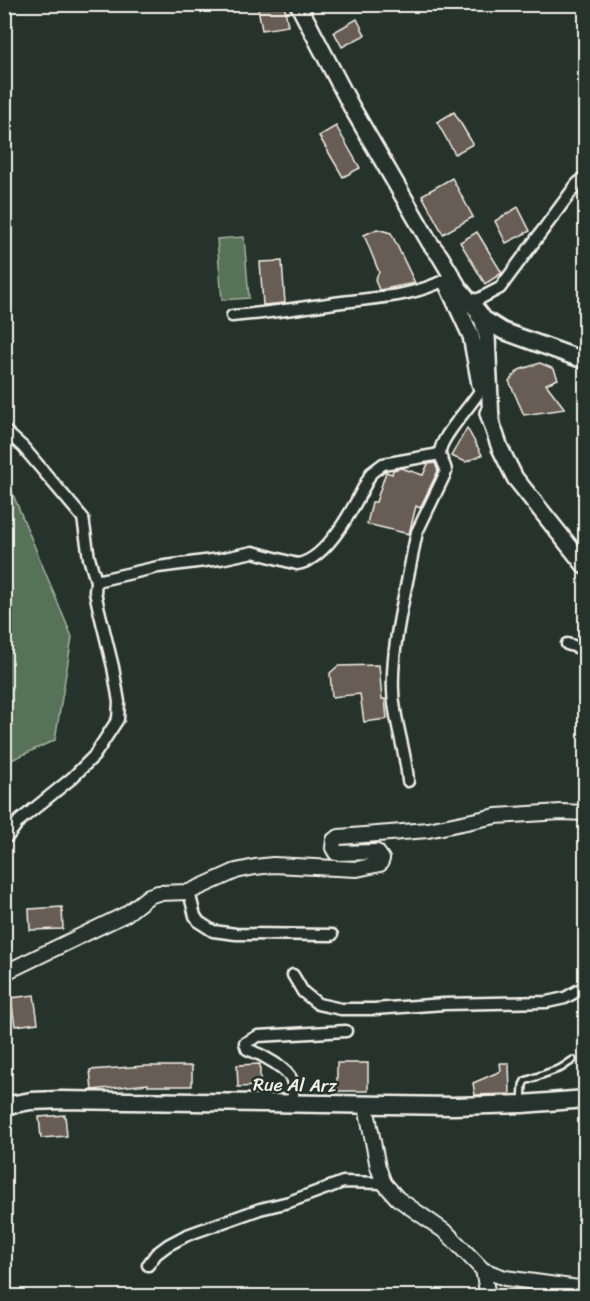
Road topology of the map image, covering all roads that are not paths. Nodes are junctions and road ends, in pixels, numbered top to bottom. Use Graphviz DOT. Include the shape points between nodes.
graph roads {
  1 [pos="298,4"];
  2 [pos="585,176"];
  3 [pos="430,243"];
  4 [pos="445,280"];
  5 [pos="468,300"];
  6 [pos="481,315"];
  7 [pos="232,316"];
  8 [pos="463,317"];
  9 [pos="471,336"];
  10 [pos="487,336"];
  11 [pos="585,362"];
  12 [pos="481,389"];
  13 [pos="490,422"];
  14 [pos="4,430"];
  15 [pos="440,454"];
  16 [pos="585,567"];
  17 [pos="96,581"];
  18 [pos="567,645"];
  19 [pos="585,650"];
  20 [pos="408,781"];
  21 [pos="585,813"];
  22 [pos="8,836"];
  23 [pos="189,892"];
  24 [pos="332,935"];
  25 [pos="4,973"];
  26 [pos="293,975"];
  27 [pos="585,986"];
  28 [pos="346,1031"];
  29 [pos="573,1060"];
  30 [pos="585,1099"];
  31 [pos="291,1104"];
  32 [pos="522,1104"];
  33 [pos="4,1106"];
  34 [pos="366,1106"];
  35 [pos="384,1183"];
  36 [pos="148,1265"];
  37 [pos="483,1270"];
  38 [pos="585,1289"];
  39 [pos="488,1296"];
  1 -- 3 [label="main road"];
  2 -- 5 [label="street" via="500,288"];
  3 -- 4 [label="main road"];
  3 -- 5 [label="main road"];
  4 -- 7 [label="street" via="387,298"];
  4 -- 8 [label="main road"];
  5 -- 6 [label="main road"];
  6 -- 8 [label="main road"];
  6 -- 10 [label="main road"];
  6 -- 11 [label="main road" via="503,331"];
  8 -- 9 [label="main road"];
  9 -- 10 [label="main road"];
  9 -- 12 [label="main road"];
  10 -- 11 [label="main road"];
  10 -- 13 [label="main road"];
  12 -- 13 [label="main road"];
  12 -- 15 [label="street" via="446,438"];
  13 -- 16 [label="main road" via="515,478"];
  14 -- 17 [label="street" via="78,510"];
  15 -- 17 [label="street" via="377,467 338,533 303,563 253,552"];
  15 -- 20 [label="street" via="446,472 417,532 393,677"];
  17 -- 22 [label="street" via="119,702 118,719 94,756 19,820"];
  18 -- 19 [label="street"];
  21 -- 23 [label="street" via="496,816 428,830 343,836 334,840 336,852 377,852 380,864 357,869 255,867"];
  23 -- 24 [label="street" via="195,916 213,931"];
  23 -- 25 [label="street" via="149,896 126,914"];
  26 -- 27 [label="street" via="303,992 318,1004 341,1009 547,1002 565,998"];
  28 -- 31 [label="street" via="258,1036 245,1043 247,1049 290,1076 294,1085"];
  29 -- 32 [label="lane" via="525,1081"];
  30 -- 32 [label="main road, Rue Al Arz"];
  31 -- 33 [label="main road, Rue Al Arz" via="60,1100"];
  31 -- 34 [label="main road, Rue Al Arz"];
  32 -- 34 [label="main road, Rue Al Arz"];
  34 -- 35 [label="street"];
  35 -- 36 [label="street" via="343,1182 260,1209 187,1235 156,1254"];
  35 -- 37 [label="street" via="397,1198 447,1233"];
  37 -- 38 [label="street" via="505,1278"];
  37 -- 39 [label="street"];
}
